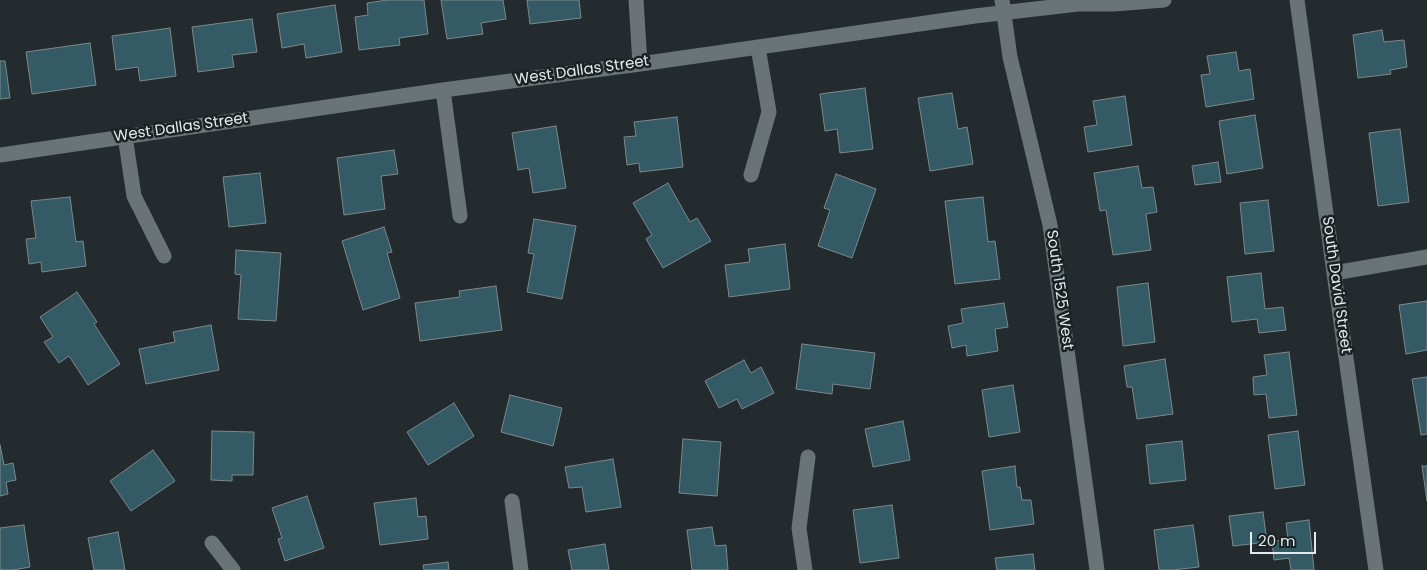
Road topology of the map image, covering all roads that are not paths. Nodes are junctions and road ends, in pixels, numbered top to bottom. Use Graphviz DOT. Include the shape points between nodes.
graph roads {
  1 [pos="636,0"];
  2 [pos="1164,0"];
  3 [pos="1297,0"];
  4 [pos="1003,6"];
  5 [pos="758,47"];
  6 [pos="640,64"];
  7 [pos="443,90"];
  8 [pos="125,136"];
  9 [pos="0,155"];
  10 [pos="751,174"];
  11 [pos="460,216"];
  12 [pos="164,256"];
  13 [pos="1427,257"];
  14 [pos="1334,273"];
  15 [pos="808,457"];
  16 [pos="512,501"];
  17 [pos="212,543"];
  18 [pos="233,570"];
  19 [pos="522,570"];
  20 [pos="805,570"];
  21 [pos="1097,570"];
  22 [pos="1376,570"];
  1 -- 6 [label="street"];
  2 -- 4 [label="street, West Dallas Street"];
  3 -- 14 [label="street, South David Street"];
  4 -- 5 [label="street, West Dallas Street"];
  4 -- 21 [label="street, South 1525 West" via="1010,57 1050,225"];
  5 -- 6 [label="street, West Dallas Street"];
  5 -- 10 [label="street" via="769,112"];
  6 -- 7 [label="street, West Dallas Street"];
  7 -- 8 [label="street, West Dallas Street"];
  7 -- 11 [label="street"];
  8 -- 9 [label="street, West Dallas Street"];
  8 -- 12 [label="street" via="134,196"];
  13 -- 14 [label="street"];
  14 -- 22 [label="street, South David Street"];
  15 -- 20 [label="street" via="799,528"];
  16 -- 19 [label="street"];
  17 -- 18 [label="street"];
}
